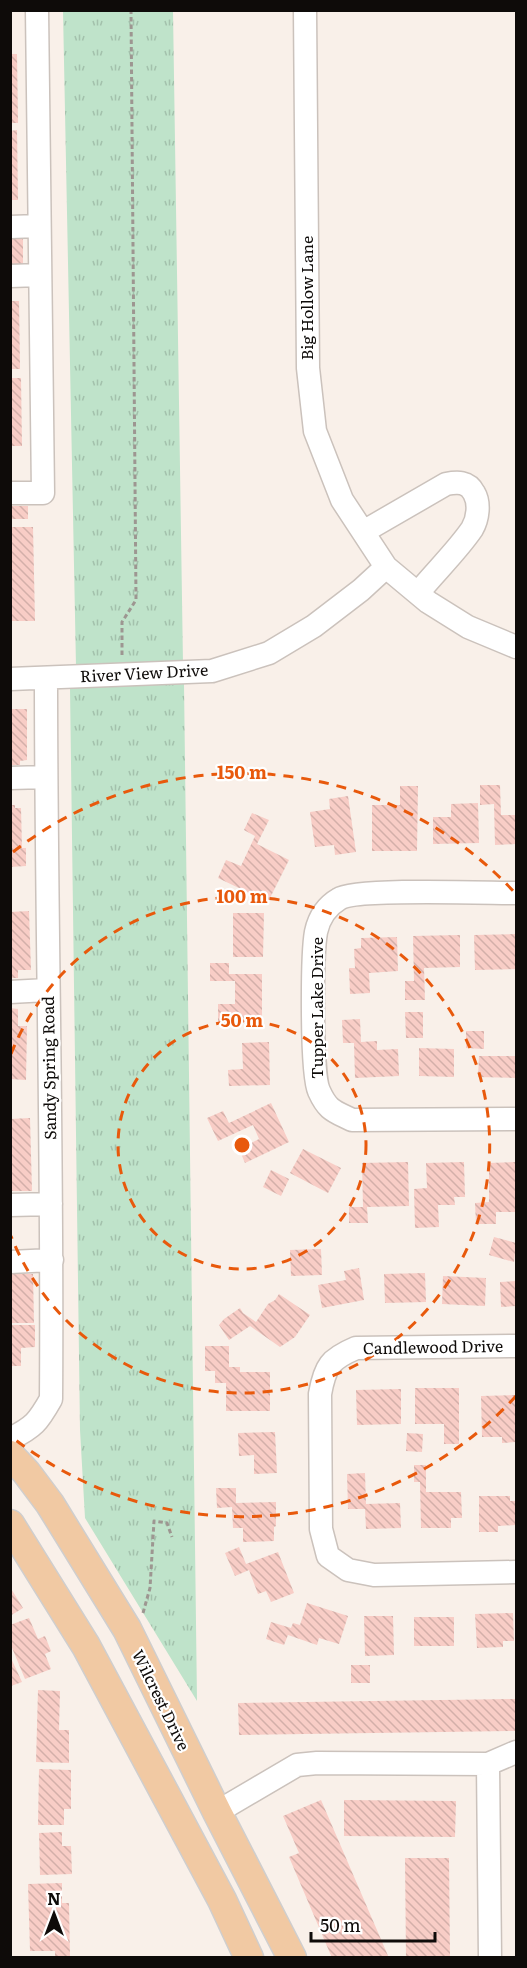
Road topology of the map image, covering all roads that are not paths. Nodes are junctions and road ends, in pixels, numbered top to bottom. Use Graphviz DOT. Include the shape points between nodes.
graph roads {
  1 [pos="37,10"];
  2 [pos="305,10"];
  3 [pos="39,226"];
  4 [pos="10,227"];
  5 [pos="40,275"];
  6 [pos="10,276"];
  7 [pos="10,493"];
  8 [pos="363,532"];
  9 [pos="386,567"];
  10 [pos="418,593"];
  11 [pos="516,647"];
  12 [pos="10,678"];
  13 [pos="45,678"];
  14 [pos="46,777"];
  15 [pos="10,778"];
  16 [pos="516,893"];
  17 [pos="47,990"];
  18 [pos="10,992"];
  19 [pos="516,1119"];
  20 [pos="51,1204"];
  21 [pos="10,1205"];
  22 [pos="52,1260"];
  23 [pos="10,1262"];
  24 [pos="516,1346"];
  25 [pos="10,1439"];
  26 [pos="10,1455"];
  27 [pos="10,1524"];
  28 [pos="516,1572"];
  29 [pos="516,1752"];
  30 [pos="488,1764"];
  31 [pos="217,1812"];
  32 [pos="255,1884"];
  33 [pos="222,1899"];
  34 [pos="249,1958"];
  35 [pos="292,1958"];
  36 [pos="489,1958"];
  1 -- 3 [label="street"];
  2 -- 8 [label="street, Big Hollow Lane" via="308,368 312,410 315,431 342,500"];
  3 -- 4 [label="street"];
  3 -- 5 [label="street"];
  5 -- 6 [label="street"];
  5 -- 7 [label="street" via="43,492"];
  8 -- 9 [label="street, Big Hollow Lane"];
  8 -- 10 [label="street" via="446,484 468,485 478,504 473,527"];
  9 -- 10 [label="street"];
  9 -- 13 [label="street, River View Drive" via="314,626 269,652 212,671"];
  10 -- 11 [label="street" via="468,627"];
  12 -- 13 [label="street, River View Drive"];
  13 -- 14 [label="street, Sandy Spring Road"];
  14 -- 15 [label="street"];
  14 -- 17 [label="street, Sandy Spring Road"];
  16 -- 19 [label="street, Tupper Lake Drive" via="366,893 340,897 325,910 316,930 314,959 314,1066 318,1089 328,1108 352,1120"];
  17 -- 18 [label="street"];
  17 -- 20 [label="street, Sandy Spring Road"];
  20 -- 21 [label="street"];
  20 -- 22 [label="street, Sandy Spring Road"];
  22 -- 23 [label="street"];
  22 -- 25 [label="street, Sandy Spring Road" via="51,1399 29,1430"];
  24 -- 28 [label="street, Candlewood Drive" via="356,1348 336,1357 324,1372 320,1394 321,1529 328,1556 348,1570 374,1575"];
  26 -- 31 [label="main road, Wilcrest Drive" via="50,1504 127,1629"];
  27 -- 33 [label="main road" via="86,1646"];
  29 -- 30 [label="street"];
  30 -- 31 [label="street" via="297,1765"];
  30 -- 36 [label="street"];
  31 -- 32 [label="main road, Wilcrest Drive"];
  32 -- 33 [label="main road"];
  32 -- 35 [label="main road, Wilcrest Drive"];
  33 -- 34 [label="main road"];
}
